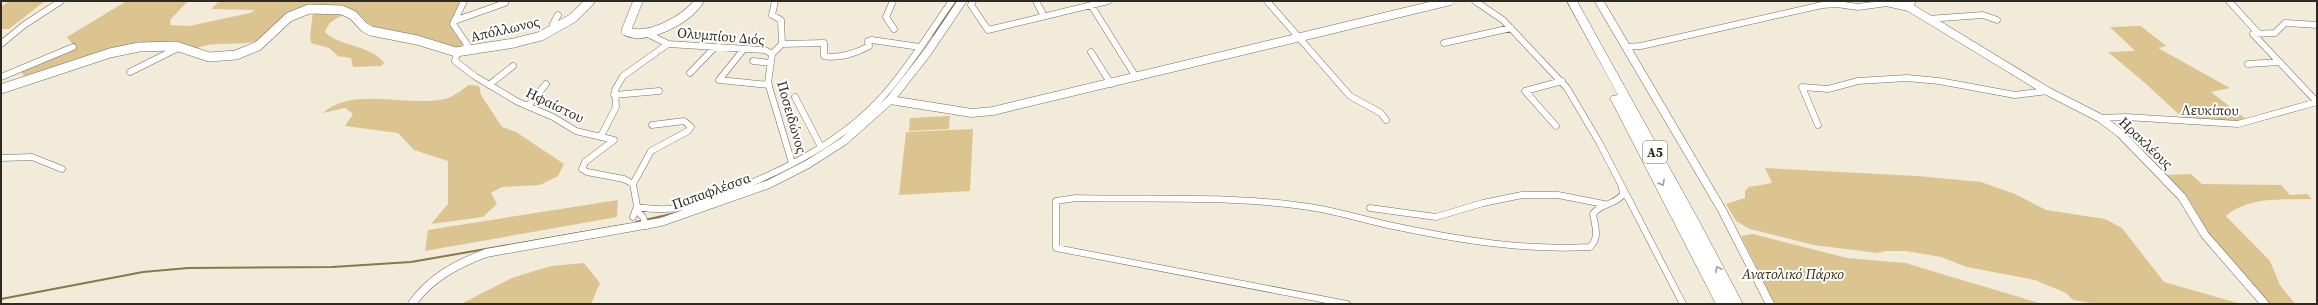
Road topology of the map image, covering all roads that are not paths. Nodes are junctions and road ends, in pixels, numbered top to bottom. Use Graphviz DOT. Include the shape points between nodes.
graph roads {
  1 [pos="61,1"];
  2 [pos="464,1"];
  3 [pos="590,1"];
  4 [pos="638,1"];
  5 [pos="699,1"];
  6 [pos="775,1"];
  7 [pos="893,1"];
  8 [pos="952,1"];
  9 [pos="962,1"];
  10 [pos="973,1"];
  11 [pos="1036,1"];
  12 [pos="1108,1"];
  13 [pos="1267,1"];
  14 [pos="1450,1"];
  15 [pos="1475,1"];
  16 [pos="1563,1"];
  17 [pos="1572,1"];
  18 [pos="1599,1"];
  19 [pos="2229,1"];
  20 [pos="1100,2"];
  21 [pos="1885,2"];
  22 [pos="505,3"];
  23 [pos="1910,3"];
  24 [pos="1091,5"];
  25 [pos="558,15"];
  26 [pos="1044,16"];
  27 [pos="1926,19"];
  28 [pos="1997,20"];
  29 [pos="454,21"];
  30 [pos="2317,25"];
  31 [pos="1511,28"];
  32 [pos="555,29"];
  33 [pos="894,29"];
  34 [pos="645,33"];
  35 [pos="2258,33"];
  36 [pos="1299,38"];
  37 [pos="1444,43"];
  38 [pos="1,44"];
  39 [pos="668,44"];
  40 [pos="782,44"];
  41 [pos="73,47"];
  42 [pos="179,47"];
  43 [pos="716,47"];
  44 [pos="920,47"];
  45 [pos="1626,47"];
  46 [pos="743,50"];
  47 [pos="463,51"];
  48 [pos="1092,52"];
  49 [pos="772,54"];
  50 [pos="753,61"];
  51 [pos="2280,62"];
  52 [pos="770,63"];
  53 [pos="2248,64"];
  54 [pos="513,66"];
  55 [pos="130,72"];
  56 [pos="690,73"];
  57 [pos="1,77"];
  58 [pos="1136,77"];
  59 [pos="1562,81"];
  60 [pos="546,84"];
  61 [pos="1111,84"];
  62 [pos="489,85"];
  63 [pos="769,85"];
  64 [pos="1,88"];
  65 [pos="659,91"];
  66 [pos="2047,91"];
  67 [pos="614,95"];
  68 [pos="795,97"];
  69 [pos="890,100"];
  70 [pos="2317,102"];
  71 [pos="528,106"];
  72 [pos="2100,118"];
  73 [pos="1386,120"];
  74 [pos="652,125"];
  75 [pos="1818,125"];
  76 [pos="1556,126"];
  77 [pos="601,136"];
  78 [pos="821,148"];
  79 [pos="1,158"];
  80 [pos="792,163"];
  81 [pos="62,169"];
  82 [pos="633,184"];
  83 [pos="1622,188"];
  84 [pos="1605,205"];
  85 [pos="1370,208"];
  86 [pos="636,212"];
  87 [pos="645,222"];
  88 [pos="412,304"];
  89 [pos="1347,304"];
  90 [pos="1683,304"];
  91 [pos="1723,304"];
  92 [pos="1736,304"];
  93 [pos="1770,304"];
  94 [pos="2265,304"];
  1 -- 38 [label="street" via="24,25"];
  2 -- 29 [label="street"];
  3 -- 32 [label="main road, Απόλλωνος" via="576,15"];
  4 -- 34 [label="main road" via="626,31 634,34"];
  5 -- 34 [label="main road" via="686,15"];
  6 -- 40 [label="street" via="772,15 781,20"];
  7 -- 33 [label="street" via="886,17"];
  8 -- 44 [label="street"];
  9 -- 69 [label="street, Παπαφλέσσα" via="927,53"];
  10 -- 26 [label="street" via="971,5 988,30"];
  11 -- 26 [label="street"];
  12 -- 20 [label="street"];
  13 -- 36 [label="street"];
  14 -- 36 [label="street"];
  15 -- 31 [label="street"];
  16 -- 91 [label="highway, Α5, one-way" via="1667,192"];
  92 -- 17 [label="highway, Α5, one-way" via="1694,221"];
  18 -- 45 [label="street"];
  19 -- 35 [label="street"];
  20 -- 24 [label="street"];
  21 -- 23 [label="street"];
  21 -- 45 [label="street" via="1858,7 1822,5 1641,46"];
  22 -- 29 [label="street"];
  23 -- 27 [label="street, Ηρακλέους"];
  24 -- 26 [label="street"];
  24 -- 58 [label="street"];
  25 -- 32 [label="street" via="553,24"];
  27 -- 28 [label="street" via="1983,15"];
  27 -- 66 [label="street, Ηρακλέους"];
  29 -- 47 [label="street" via="455,29 468,46"];
  30 -- 35 [label="street" via="2285,23 2277,32"];
  31 -- 37 [label="street"];
  31 -- 59 [label="street"];
  32 -- 47 [label="main road, Απόλλωνος" via="524,41"];
  34 -- 39 [label="street, Ολυμπίου Διός"];
  35 -- 51 [label="street" via="2253,34"];
  36 -- 58 [label="street"];
  36 -- 73 [label="street" via="1350,96 1381,113"];
  39 -- 43 [label="street, Ολυμπίου Διός"];
  39 -- 67 [label="street" via="627,72"];
  40 -- 44 [label="street" via="824,43 824,56 833,58 867,48 868,41 872,40"];
  40 -- 49 [label="street"];
  41 -- 57 [label="street"];
  42 -- 47 [label="main road, Απόλλωνος" via="209,58 241,53 261,44 297,12 322,8 348,12 366,28 380,33 417,40 454,52"];
  42 -- 55 [label="street"];
  42 -- 64 [label="main road, Απόλλωνος" via="154,45 119,51"];
  43 -- 46 [label="street, Ολυμπίου Διός"];
  43 -- 56 [label="street"];
  44 -- 78 [label="street" via="884,95 847,129"];
  45 -- 93 [label="street" via="1722,210"];
  46 -- 49 [label="street, Ολυμπίου Διός" via="765,50"];
  46 -- 63 [label="street" via="719,80"];
  47 -- 62 [label="street, Ηφαίστου" via="456,56 456,62"];
  48 -- 61 [label="street"];
  49 -- 52 [label="street, Ποσειδώνος"];
  50 -- 52 [label="street"];
  51 -- 53 [label="street"];
  51 -- 70 [label="street"];
  52 -- 63 [label="street, Ποσειδώνος"];
  54 -- 62 [label="street"];
  58 -- 61 [label="street"];
  59 -- 76 [label="street" via="1525,91"];
  59 -- 83 [label="street" via="1599,142"];
  60 -- 71 [label="street"];
  61 -- 69 [label="street" via="982,113"];
  62 -- 71 [label="street, Ηφαίστου"];
  63 -- 80 [label="street, Ποσειδώνος"];
  65 -- 67 [label="street"];
  66 -- 72 [label="street, Ηρακλέους"];
  66 -- 75 [label="street" via="2015,95 1939,81 1907,78 1853,82 1828,89 1802,87"];
  67 -- 77 [label="street" via="616,107"];
  68 -- 78 [label="street"];
  69 -- 87 [label="street, Παπαφλέσσα" via="844,141 808,164 768,184 687,214"];
  70 -- 72 [label="street, Λευκίπου" via="2238,124 2126,117"];
  71 -- 77 [label="street, Ηφαίστου" via="576,131"];
  72 -- 94 [label="street, Ηρακλέους" via="2127,139 2182,197 2205,235"];
  74 -- 82 [label="street" via="684,121 691,127 651,151"];
  77 -- 82 [label="street" via="614,142 585,162 582,169 624,179"];
  78 -- 80 [label="street"];
  79 -- 81 [label="street" via="32,157"];
  80 -- 86 [label="street" via="750,184 685,207"];
  82 -- 86 [label="street"];
  83 -- 84 [label="street" via="1621,198"];
  83 -- 90 [label="street"];
  84 -- 85 [label="street" via="1558,195 1522,196 1483,203 1436,217"];
  84 -- 89 [label="street" via="1593,214 1597,237 1594,245 1590,248 1561,249 1484,242 1321,209 1263,202 1076,198 1056,201 1056,248"];
  86 -- 87 [label="street"];
  87 -- 88 [label="street, Παπαφλέσσα" via="475,256 425,286 417,293"];
}
